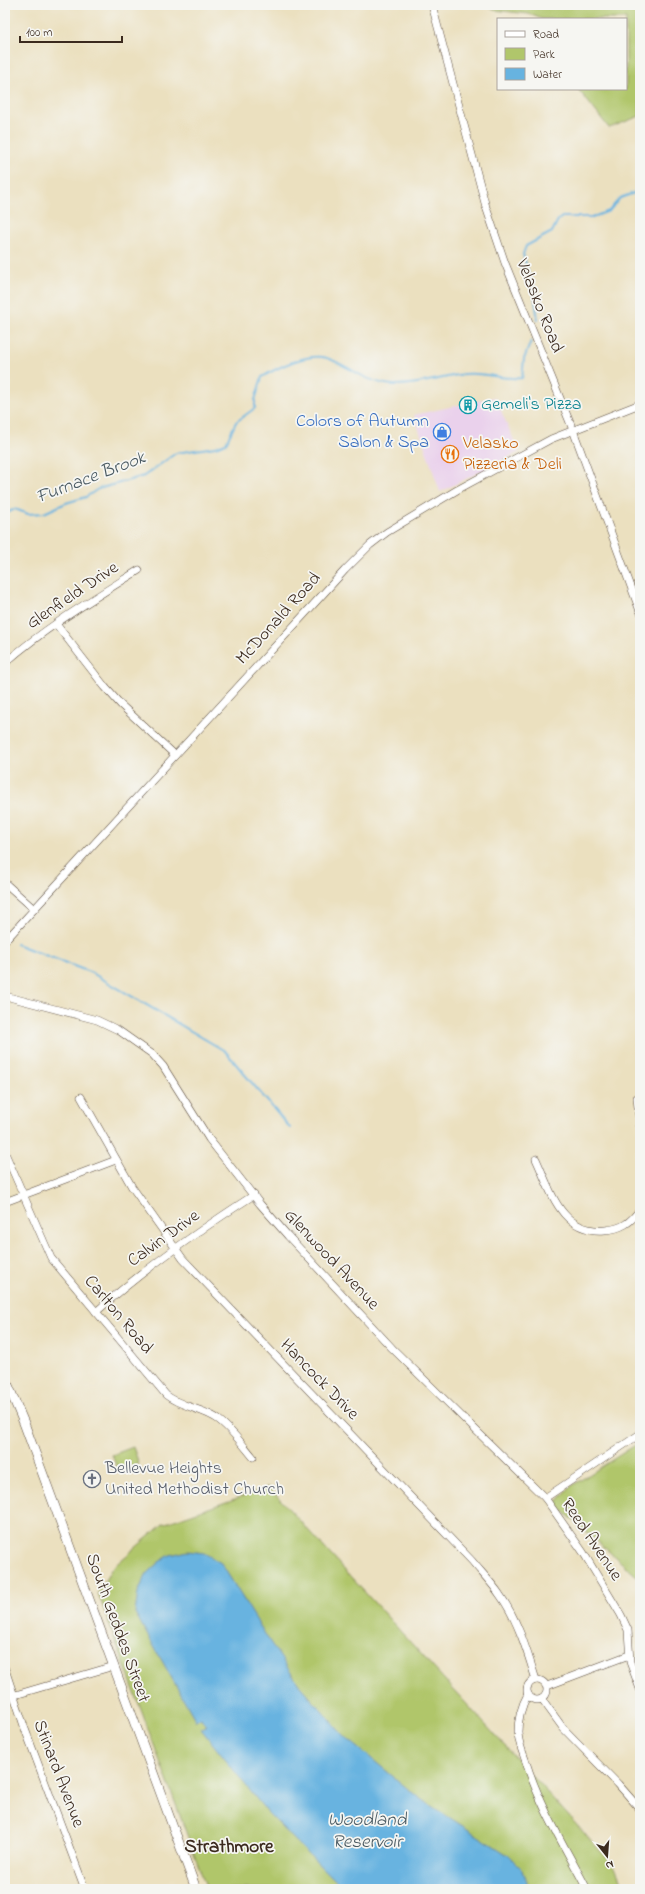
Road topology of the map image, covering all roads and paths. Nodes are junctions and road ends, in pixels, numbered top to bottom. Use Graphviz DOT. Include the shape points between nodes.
graph roads {
  1 [pos="432,5"];
  2 [pos="640,404"];
  3 [pos="573,430"];
  4 [pos="139,570"];
  5 [pos="638,602"];
  6 [pos="640,611"];
  7 [pos="56,624"];
  8 [pos="5,664"];
  9 [pos="175,755"];
  10 [pos="5,883"];
  11 [pos="34,909"];
  12 [pos="5,941"];
  13 [pos="5,996"];
  14 [pos="81,1097"];
  15 [pos="637,1098"];
  16 [pos="640,1127"];
  17 [pos="5,1153"];
  18 [pos="536,1159"];
  19 [pos="116,1160"];
  20 [pos="23,1195"];
  21 [pos="254,1195"];
  22 [pos="5,1202"];
  23 [pos="640,1209"];
  24 [pos="174,1248"];
  25 [pos="96,1312"];
  26 [pos="5,1378"];
  27 [pos="640,1434"];
  28 [pos="253,1457"];
  29 [pos="545,1498"];
  30 [pos="629,1655"];
  31 [pos="114,1666"];
  32 [pos="5,1669"];
  33 [pos="536,1680"];
  34 [pos="547,1686"];
  35 [pos="640,1689"];
  36 [pos="528,1694"];
  37 [pos="14,1696"];
  38 [pos="5,1698"];
  39 [pos="542,1700"];
  40 [pos="640,1809"];
  41 [pos="84,1889"];
  42 [pos="196,1889"];
  43 [pos="587,1889"];
  1 -- 3 [label="street, Velasko Road" via="486,207 505,263"];
  2 -- 3 [label="street, McDonald Road"];
  3 -- 5 [label="street, Velasko Road"];
  3 -- 9 [label="street, McDonald Road" via="457,490 370,546"];
  4 -- 7 [label="street, Glenfield Drive"];
  5 -- 6 [label="street, Velasko Road"];
  7 -- 8 [label="street, Glenfield Drive" via="22,648"];
  7 -- 9 [label="street" via="121,706"];
  9 -- 11 [label="street, McDonald Road"];
  10 -- 11 [label="street"];
  11 -- 12 [label="street, McDonald Road"];
  13 -- 21 [label="street, Glenwood Avenue" via="97,1020 136,1041 163,1066 209,1139"];
  14 -- 19 [label="street, Hancock Drive"];
  15 -- 16 [label="street"];
  17 -- 20 [label="street, Carlton Road"];
  18 -- 23 [label="street" via="560,1211 575,1225 594,1231 613,1230 633,1220"];
  19 -- 20 [label="street"];
  19 -- 24 [label="street, Hancock Drive"];
  20 -- 22 [label="street"];
  20 -- 25 [label="street, Carlton Road" via="51,1258"];
  21 -- 24 [label="street, Calvin Drive"];
  21 -- 29 [label="street, Glenwood Avenue" via="288,1236 392,1348"];
  24 -- 25 [label="street, Calvin Drive"];
  24 -- 33 [label="street, Hancock Drive" via="198,1277 491,1583 512,1613"];
  25 -- 28 [label="street, Carlton Road" via="166,1395 219,1420"];
  26 -- 31 [label="main road, South Geddes Street" via="24,1421"];
  27 -- 29 [label="street"];
  29 -- 30 [label="street, Reed Avenue" via="583,1552 621,1615 628,1630"];
  30 -- 34 [label="street"];
  30 -- 35 [label="street, Reed Avenue"];
  31 -- 37 [label="street"];
  31 -- 42 [label="main road, South Geddes Street"];
  32 -- 37 [label="street, Stinard Avenue"];
  33 -- 34 [label="street"];
  33 -- 36 [label="street" via="528,1685"];
  34 -- 39 [label="street" via="547,1695"];
  36 -- 39 [label="street" via="536,1701"];
  36 -- 43 [label="street" via="519,1718 519,1742 539,1797"];
  37 -- 38 [label="street"];
  37 -- 41 [label="street, Stinard Avenue"];
  39 -- 40 [label="street" via="563,1728"];
}
